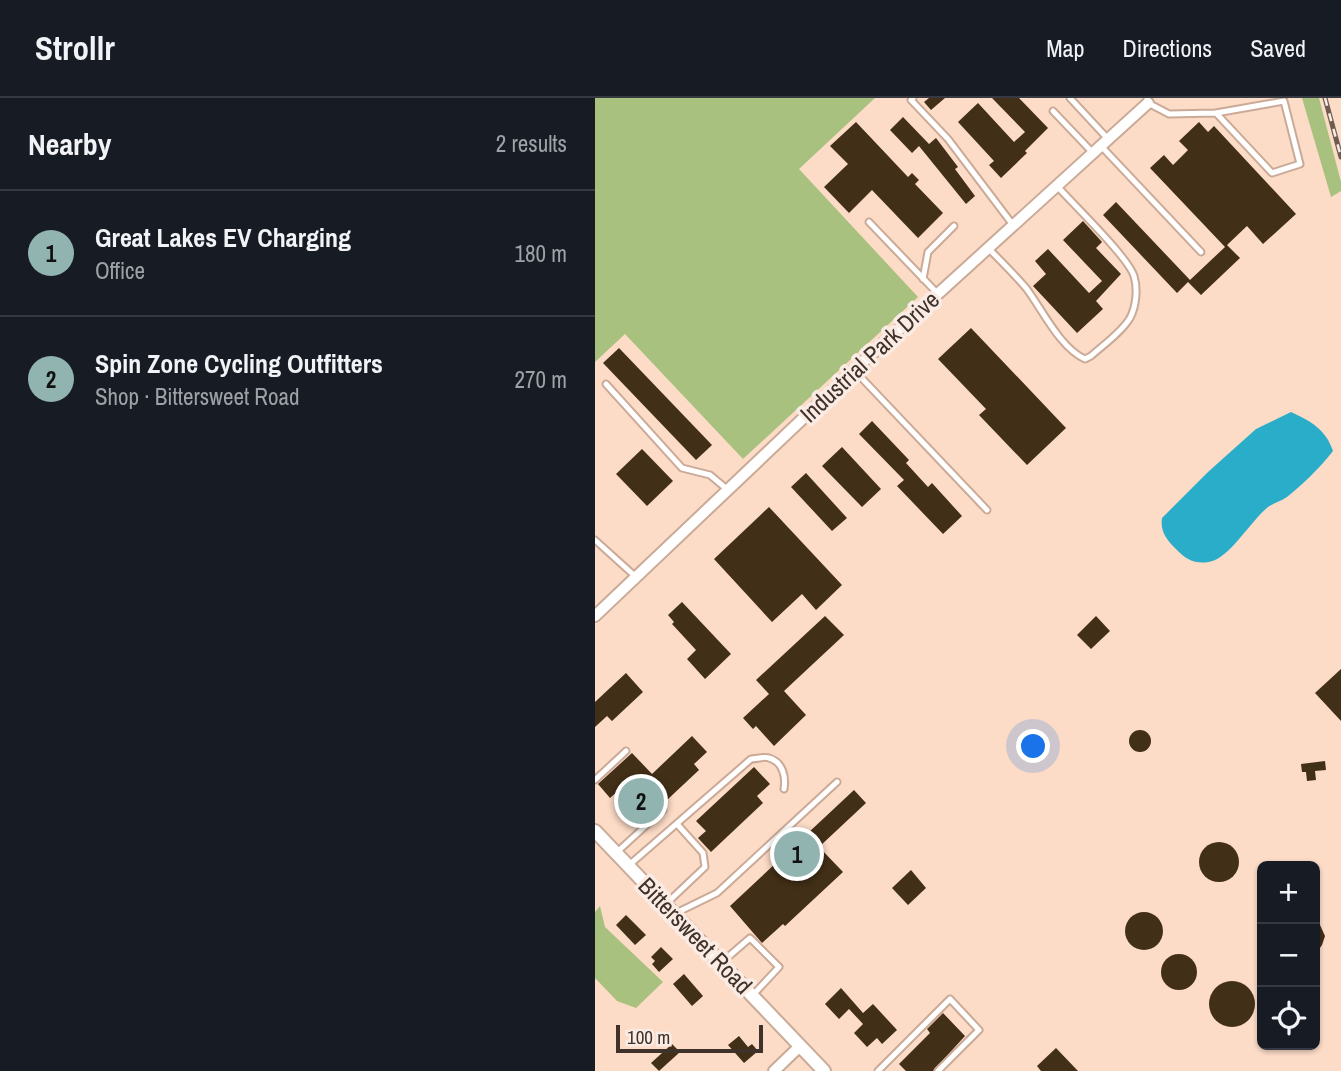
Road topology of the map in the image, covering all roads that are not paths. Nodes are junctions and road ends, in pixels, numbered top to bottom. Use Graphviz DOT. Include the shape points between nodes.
graph roads {
  1 [pos="913,98"];
  2 [pos="1070,98"];
  3 [pos="1149,100"];
  4 [pos="1053,111"];
  5 [pos="1216,113"];
  6 [pos="1100,146"];
  7 [pos="1057,186"];
  8 [pos="869,222"];
  9 [pos="1013,225"];
  10 [pos="954,226"];
  11 [pos="988,248"];
  12 [pos="1201,252"];
  13 [pos="923,279"];
  14 [pos="938,294"];
  15 [pos="854,370"];
  16 [pos="606,384"];
  17 [pos="728,490"];
  18 [pos="987,510"];
  19 [pos="595,540"];
  20 [pos="636,578"];
  21 [pos="595,616"];
  22 [pos="626,751"];
  23 [pos="595,780"];
  24 [pos="837,782"];
  25 [pos="783,789"];
  26 [pos="663,810"];
  27 [pos="677,824"];
  28 [pos="595,831"];
  29 [pos="616,853"];
  30 [pos="628,866"];
  31 [pos="670,909"];
  32 [pos="721,963"];
  33 [pos="752,996"];
  34 [pos="800,1046"];
  35 [pos="774,1071"];
  36 [pos="824,1071"];
  37 [pos="878,1071"];
  38 [pos="938,1071"];
  1 -- 9 [label="lane"];
  2 -- 6 [label="lane"];
  3 -- 5 [label="lane" via="1169,114"];
  3 -- 6 [label="street, Industrial Park Drive"];
  4 -- 6 [label="lane"];
  5 -- 5 [label="lane" via="1284,101 1300,164 1272,173"];
  6 -- 7 [label="street, Industrial Park Drive"];
  6 -- 12 [label="lane"];
  7 -- 9 [label="street, Industrial Park Drive"];
  7 -- 11 [label="lane" via="1127,264 1135,280 1135,303 1128,322 1091,356 1085,359 1071,347"];
  8 -- 13 [label="lane"];
  9 -- 11 [label="street, Industrial Park Drive"];
  10 -- 13 [label="lane" via="928,252"];
  11 -- 14 [label="street, Industrial Park Drive"];
  13 -- 14 [label="lane"];
  14 -- 15 [label="street, Industrial Park Drive"];
  15 -- 17 [label="street, Industrial Park Drive"];
  15 -- 18 [label="lane"];
  16 -- 17 [label="lane" via="683,468 710,475"];
  17 -- 20 [label="street, Industrial Park Drive"];
  19 -- 20 [label="lane"];
  20 -- 21 [label="street, Industrial Park Drive"];
  22 -- 23 [label="lane"];
  24 -- 31 [label="lane" via="717,893"];
  25 -- 27 [label="lane" via="786,780 777,763 769,758 751,759"];
  26 -- 29 [label="lane"];
  27 -- 30 [label="lane"];
  27 -- 31 [label="lane" via="703,853 705,867"];
  28 -- 29 [label="street, Bittersweet Road"];
  29 -- 30 [label="street, Bittersweet Road"];
  30 -- 31 [label="street, Bittersweet Road"];
  31 -- 32 [label="street, Bittersweet Road"];
  32 -- 33 [label="street, Bittersweet Road"];
  32 -- 33 [label="lane" via="750,938 779,967"];
  33 -- 34 [label="street, Bittersweet Road"];
  34 -- 35 [label="street"];
  34 -- 36 [label="street, Bittersweet Road"];
  37 -- 38 [label="lane" via="951,999 979,1030"];
}
